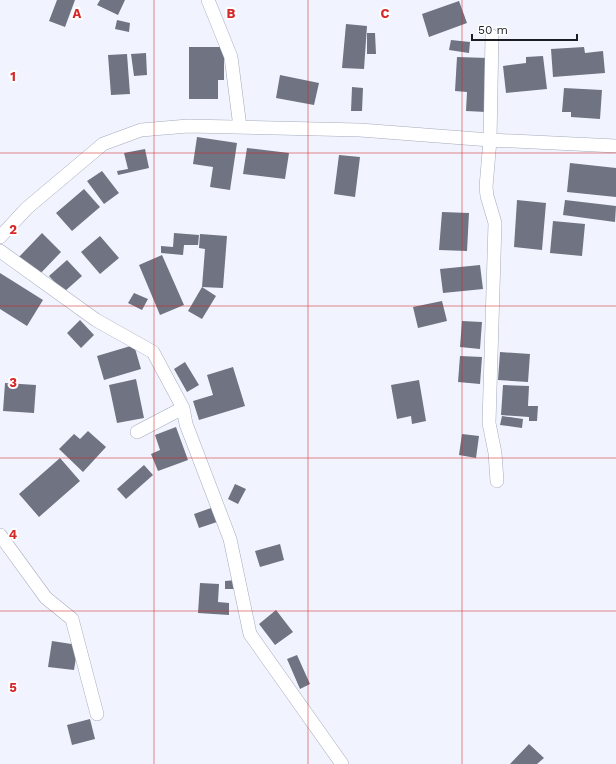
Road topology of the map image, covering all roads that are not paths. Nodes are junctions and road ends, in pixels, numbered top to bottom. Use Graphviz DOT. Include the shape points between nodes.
graph roads {
  1 [pos="208,0"];
  2 [pos="492,36"];
  3 [pos="240,127"];
  4 [pos="490,140"];
  5 [pos="616,146"];
  6 [pos="0,237"];
  7 [pos="0,251"];
  8 [pos="183,408"];
  9 [pos="137,432"];
  10 [pos="497,481"];
  11 [pos="0,535"];
  12 [pos="97,714"];
  13 [pos="342,764"];
  1 -- 3 [label="street" via="231,57"];
  2 -- 4 [label="street"];
  3 -- 4 [label="street" via="360,130"];
  3 -- 6 [label="street" via="188,126 141,130 103,144 27,208"];
  4 -- 5 [label="street"];
  4 -- 10 [label="street" via="487,196 495,223 489,423"];
  7 -- 8 [label="street" via="96,320 153,352"];
  8 -- 9 [label="street"];
  8 -- 13 [label="street" via="186,424 230,539 250,634"];
  11 -- 12 [label="street" via="46,598 72,619"];
}
